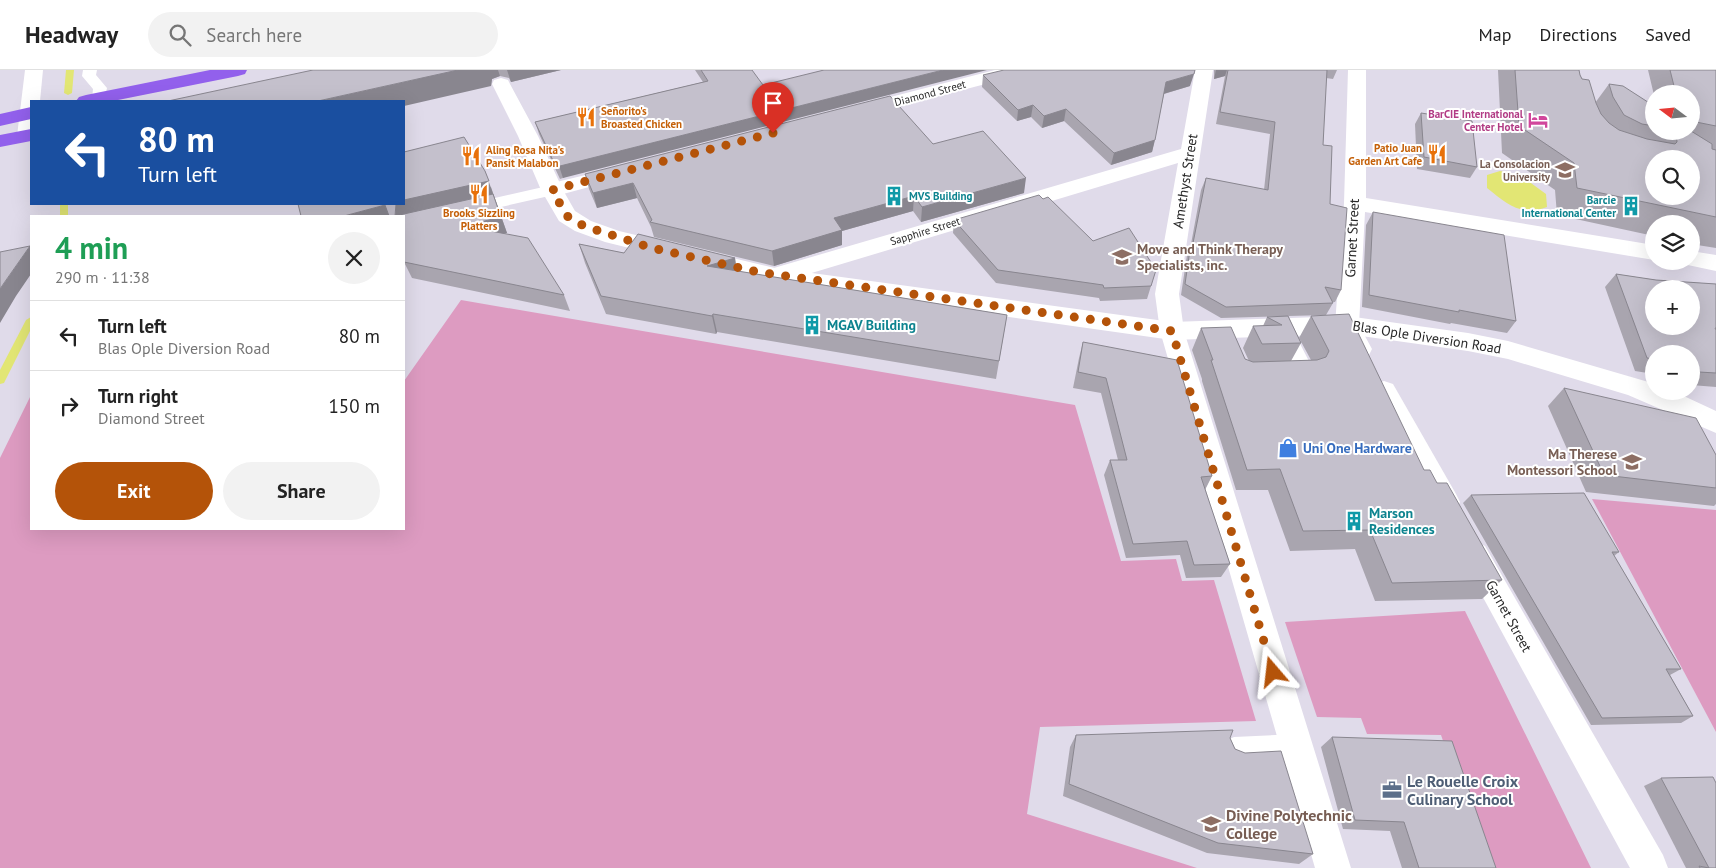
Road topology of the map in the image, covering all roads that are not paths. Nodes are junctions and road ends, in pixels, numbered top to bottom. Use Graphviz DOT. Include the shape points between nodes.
graph roads {
  1 [pos="34,70"];
  2 [pos="90,70"];
  3 [pos="238,70"];
  4 [pos="1016,70"];
  5 [pos="1204,70"];
  6 [pos="1357,70"];
  7 [pos="501,84"];
  8 [pos="31,100"];
  9 [pos="92,100"];
  10 [pos="30,113"];
  11 [pos="844,115"];
  12 [pos="0,120"];
  13 [pos="29,135"];
  14 [pos="0,141"];
  15 [pos="1190,153"];
  16 [pos="644,167"];
  17 [pos="552,190"];
  18 [pos="1355,203"];
  19 [pos="450,214"];
  20 [pos="1645,251"];
  21 [pos="1700,260"];
  22 [pos="1716,263"];
  23 [pos="775,276"];
  24 [pos="1347,325"];
  25 [pos="1283,327"];
  26 [pos="1172,331"];
  27 [pos="1270,374"];
  28 [pos="1716,423"];
  29 [pos="1296,747"];
  30 [pos="1234,750"];
  31 [pos="1332,868"];
  32 [pos="1650,868"];
  1 -- 8 [label="street"];
  2 -- 9 [label="lane" via="89,76 100,88"];
  3 -- 9 [label="highway"];
  4 -- 11 [label="street, Diamond Street"];
  5 -- 15 [label="street, Amethyst Street"];
  6 -- 18 [label="street, Garnet Street"];
  7 -- 17 [label="street, Blas Ople Diversion Road"];
  10 -- 12 [label="highway"];
  10 -- 13 [label="street"];
  13 -- 14 [label="highway"];
  15 -- 23 [label="street, Sapphire Street"];
  15 -- 26 [label="street, Amethyst Street" via="1167,294"];
  16 -- 17 [label="street"];
  17 -- 19 [label="lane"];
  17 -- 23 [label="street, Blas Ople Diversion Road" via="567,216 584,226 652,248"];
  18 -- 20 [label="street"];
  18 -- 24 [label="street, Garnet Street"];
  21 -- 22 [label="street"];
  23 -- 26 [label="street, Blas Ople Diversion Road"];
  24 -- 25 [label="street, Blas Ople Diversion Road"];
  24 -- 28 [label="street, Blas Ople Diversion Road" via="1508,350 1645,391"];
  24 -- 32 [label="street, Garnet Street"];
  25 -- 26 [label="street, Blas Ople Diversion Road" via="1228,339"];
  25 -- 27 [label="lane" via="1305,373"];
  26 -- 29 [label="street, Amethyst Street"];
  29 -- 30 [label="lane"];
  29 -- 31 [label="street, Amethyst Street"];
}
